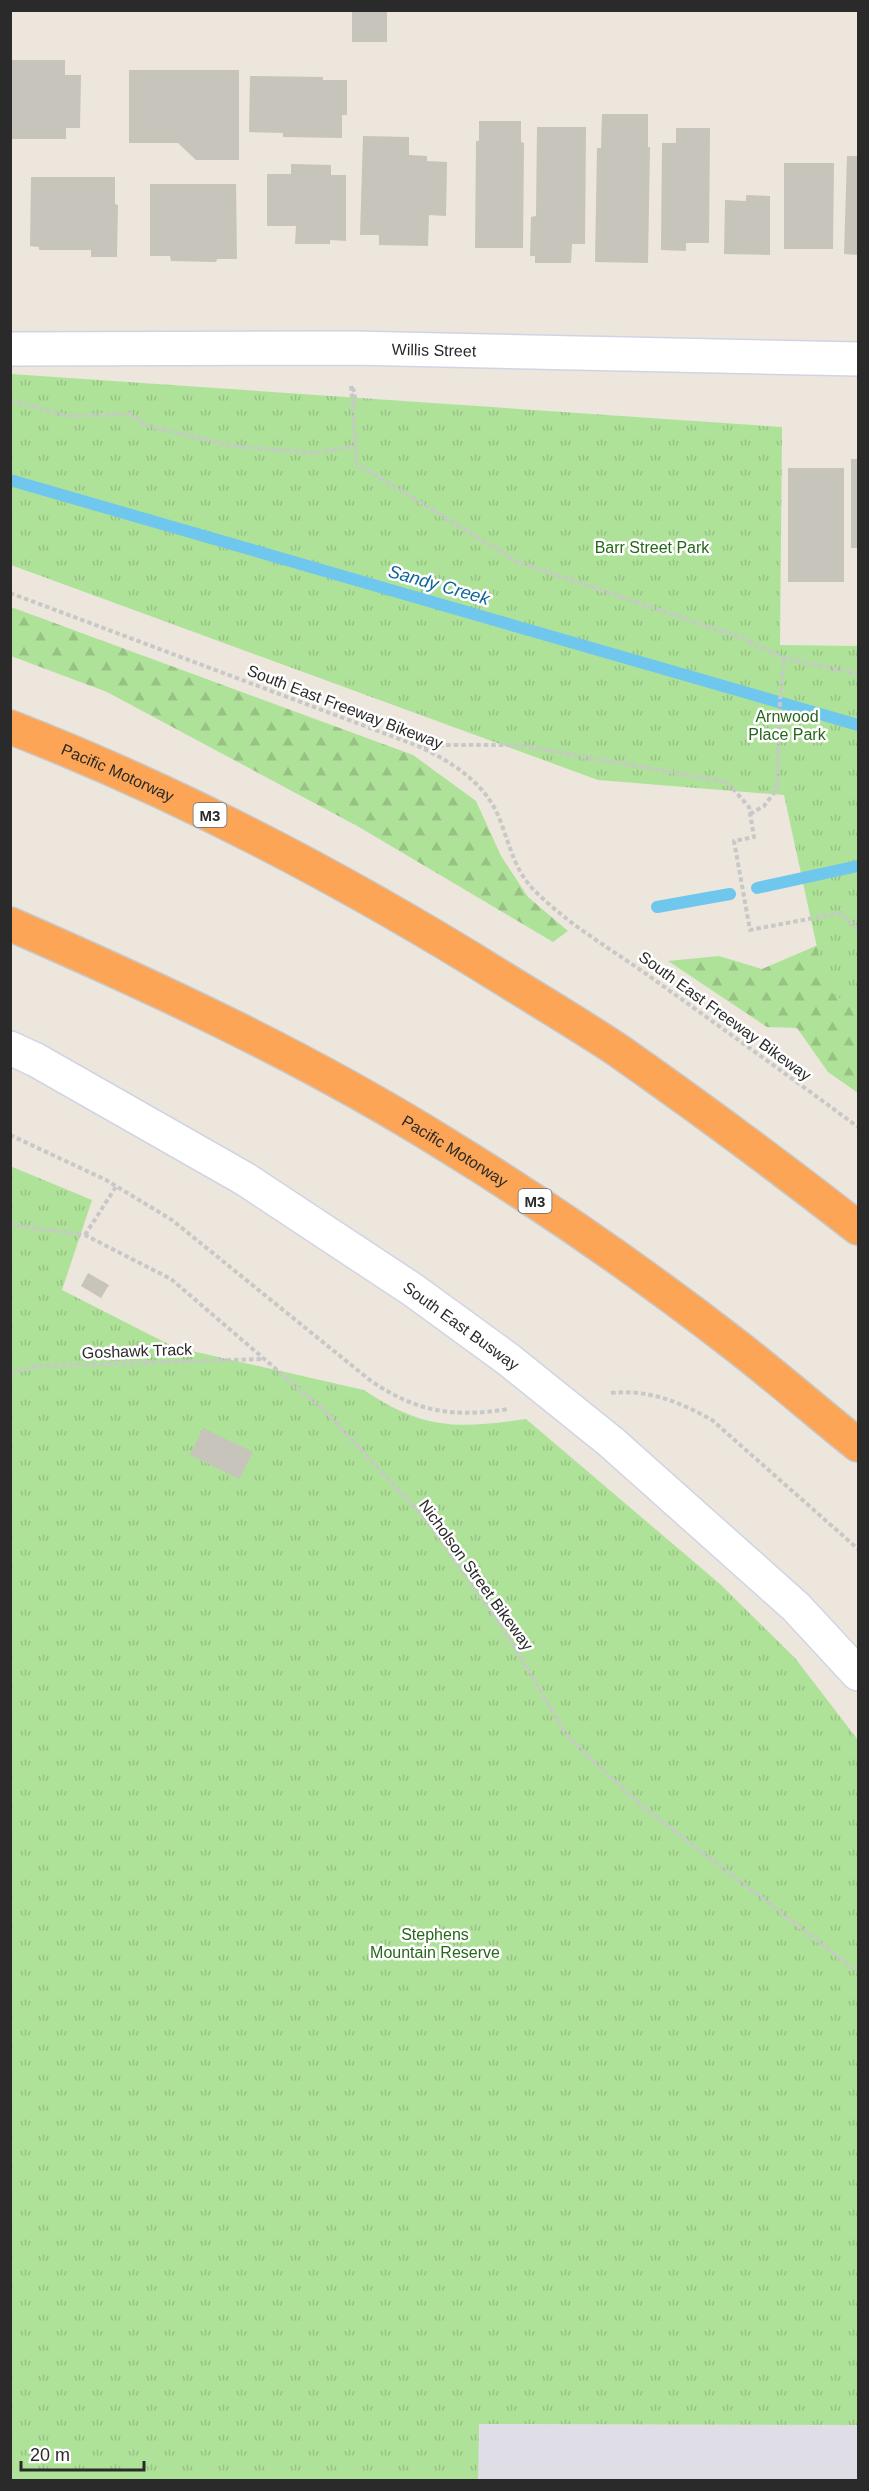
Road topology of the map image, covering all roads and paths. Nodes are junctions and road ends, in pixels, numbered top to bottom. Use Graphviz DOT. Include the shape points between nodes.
graph roads {
  1 [pos="352,348"];
  2 [pos="10,349"];
  3 [pos="858,360"];
  4 [pos="10,400"];
  5 [pos="355,446"];
  6 [pos="10,593"];
  7 [pos="784,658"];
  8 [pos="858,674"];
  9 [pos="10,727"];
  10 [pos="423,749"];
  11 [pos="750,814"];
  12 [pos="10,924"];
  13 [pos="858,929"];
  14 [pos="10,1048"];
  15 [pos="858,1127"];
  16 [pos="117,1185"];
  17 [pos="10,1225"];
  18 [pos="858,1228"];
  19 [pos="86,1235"];
  20 [pos="264,1359"];
  21 [pos="10,1373"];
  22 [pos="858,1445"];
  23 [pos="858,1674"];
  24 [pos="858,1972"];
  1 -- 2 [label="street, Willis Street"];
  1 -- 3 [label="street, Willis Street"];
  1 -- 5 [label="path"];
  4 -- 5 [label="path" via="66,416 129,414 145,425 232,446 313,453"];
  5 -- 7 [label="path" via="357,464 518,562 742,638"];
  6 -- 10 [label="path, South East Freeway Bikeway"];
  7 -- 8 [label="path"];
  7 -- 11 [label="path" via="777,789 764,806"];
  9 -- 18 [label="highway, Pacific Motorway / M3" via="171,796 404,917 617,1050"];
  10 -- 11 [label="path" via="445,745 518,745 727,782"];
  10 -- 15 [label="path, South East Freeway Bikeway" via="471,778 486,796 500,818 516,865 535,892 588,935"];
  11 -- 13 [label="path" via="754,837 734,841 750,930 840,913"];
  12 -- 22 [label="highway, Pacific Motorway / M3" via="183,1002 319,1071 443,1142 646,1278 739,1347"];
  14 -- 23 [label="street, South East Busway, bridge" via="245,1179 413,1290 508,1360 611,1442 796,1607"];
  16 -- 19 [label="path"];
  17 -- 19 [label="path, Nicholson Street Bikeway"];
  19 -- 20 [label="path, Nicholson Street Bikeway" via="171,1279"];
  20 -- 21 [label="path, Goshawk Track" via="37,1366"];
  20 -- 24 [label="path, Nicholson Street Bikeway" via="325,1411 427,1521 504,1630 568,1737 642,1806"];
}
